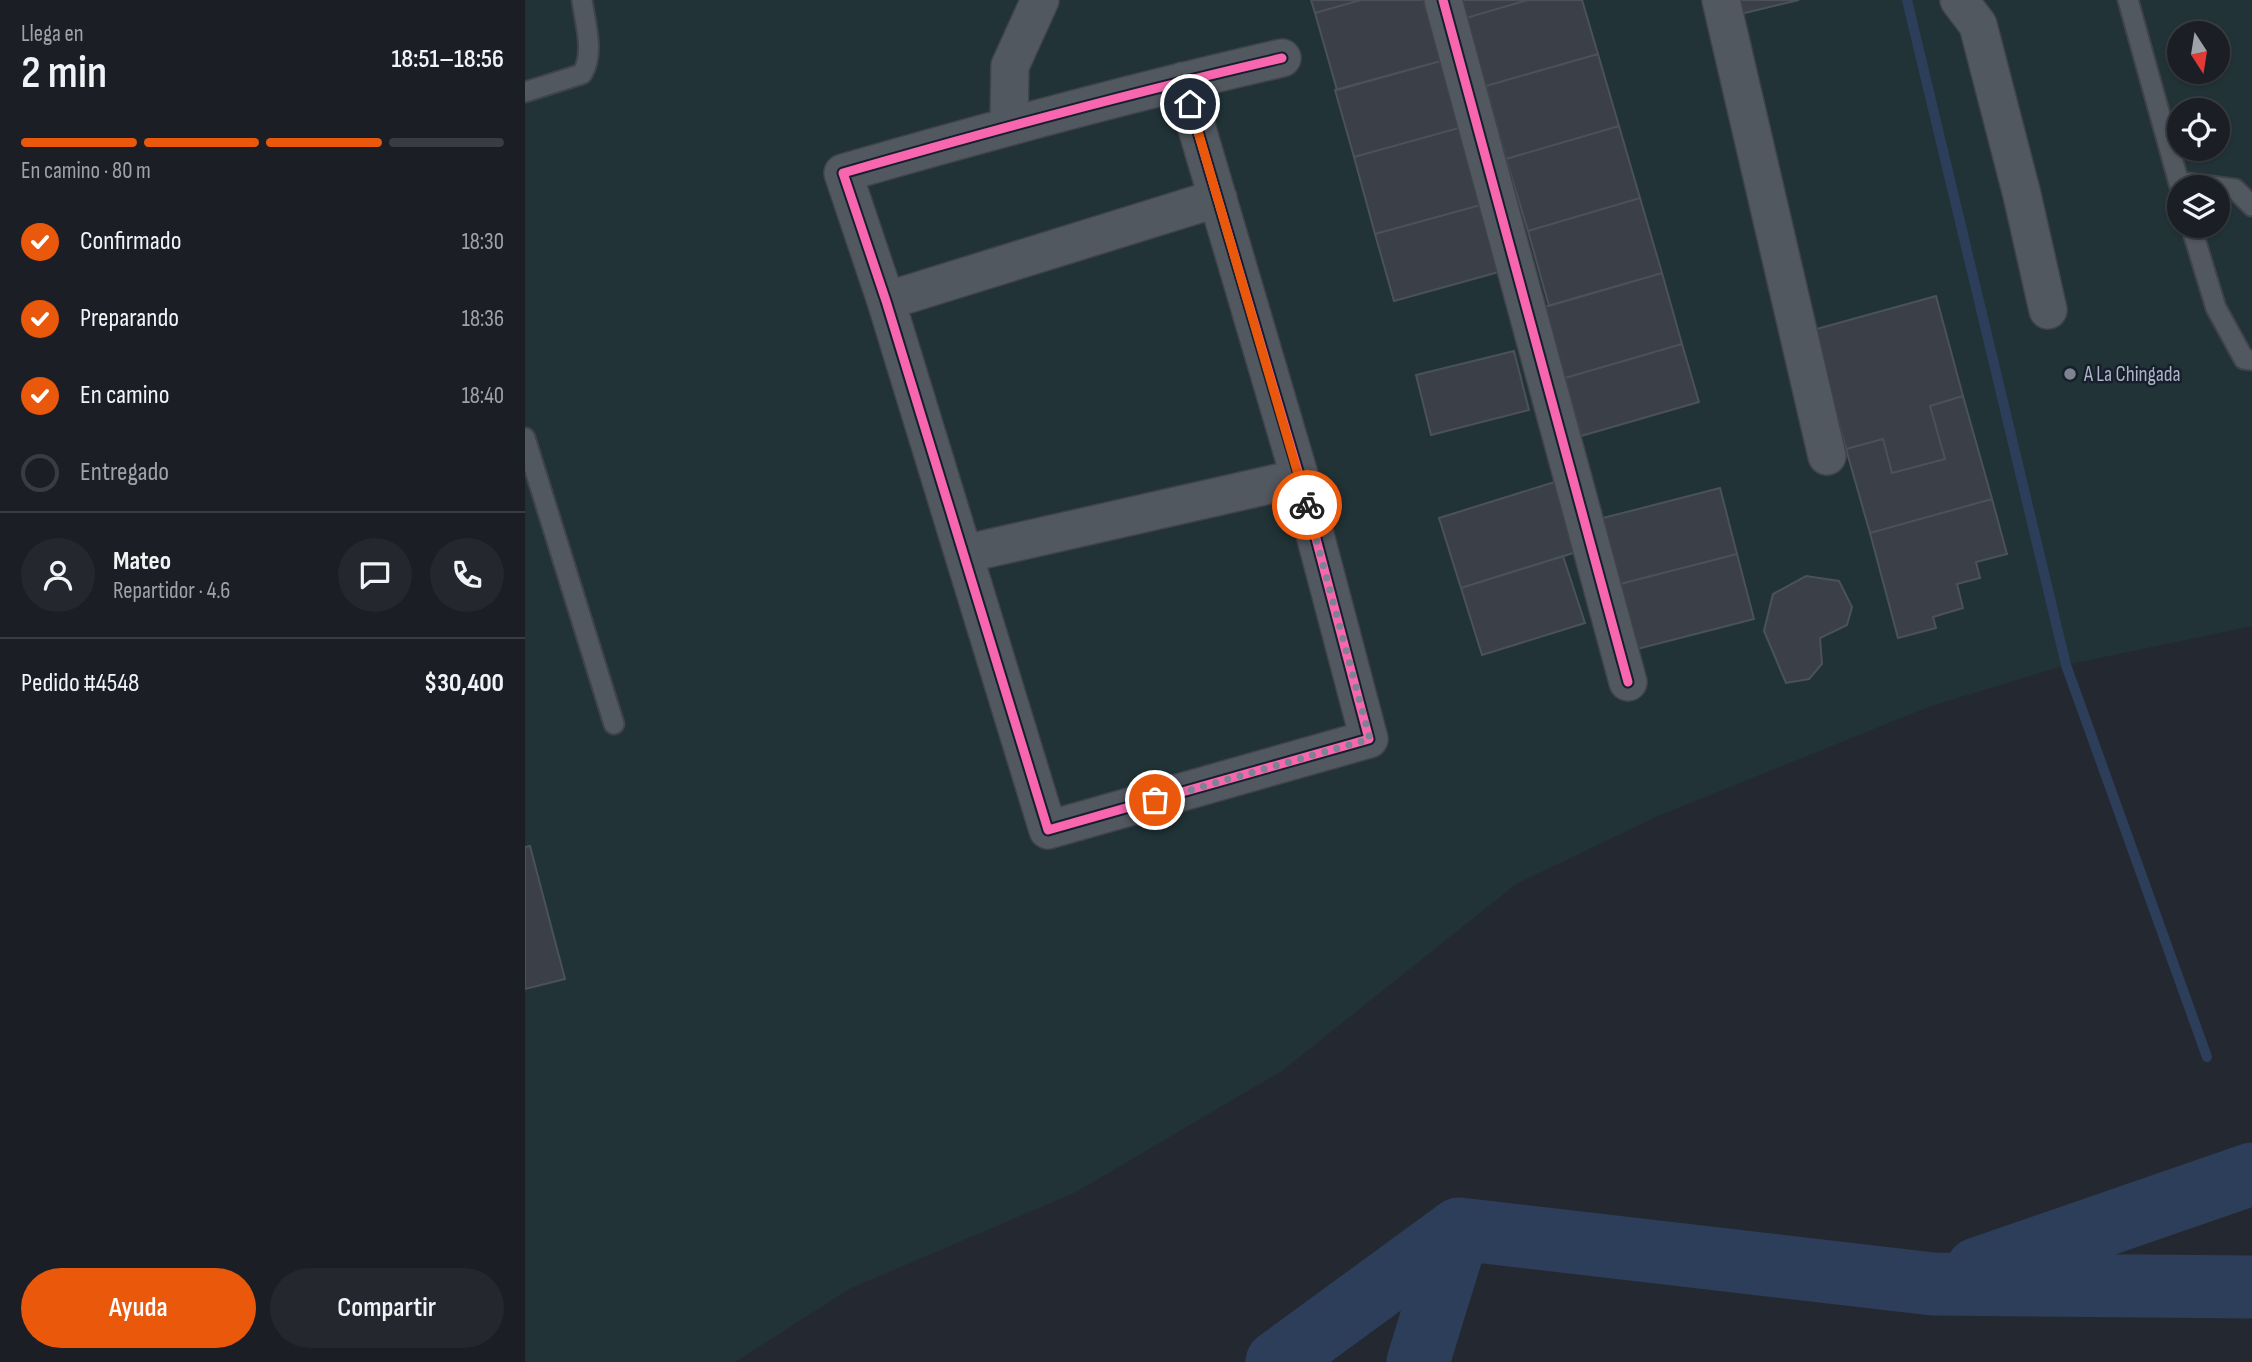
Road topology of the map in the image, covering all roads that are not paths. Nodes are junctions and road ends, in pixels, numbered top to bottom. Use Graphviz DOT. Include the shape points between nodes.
graph roads {
  1 [pos="582,0"];
  2 [pos="1040,0"];
  3 [pos="1443,0"];
  4 [pos="1721,0"];
  5 [pos="1959,0"];
  6 [pos="2128,0"];
  7 [pos="1282,58"];
  8 [pos="1183,81"];
  9 [pos="525,92"];
  10 [pos="1009,125"];
  11 [pos="2176,175"];
  12 [pos="2230,189"];
  13 [pos="1218,198"];
  14 [pos="2252,206"];
  15 [pos="2195,238"];
  16 [pos="886,302"];
  17 [pos="2048,310"];
  18 [pos="2252,360"];
  19 [pos="525,438"];
  20 [pos="1827,456"];
  21 [pos="1300,478"];
  22 [pos="964,554"];
  23 [pos="1628,682"];
  24 [pos="614,724"];
  1 -- 9 [label="lane" via="587,66 582,74"];
  2 -- 10 [label="street" via="1010,66"];
  3 -- 23 [label="street"];
  4 -- 20 [label="street"];
  5 -- 17 [label="street" via="1978,25"];
  6 -- 11 [label="lane"];
  7 -- 8 [label="street"];
  8 -- 10 [label="street"];
  8 -- 13 [label="street"];
  10 -- 16 [label="street" via="843,173"];
  12 -- 14 [label="lane"];
  13 -- 16 [label="street"];
  13 -- 21 [label="street"];
  15 -- 18 [label="lane" via="2216,309 2244,359"];
  16 -- 22 [label="street"];
  19 -- 24 [label="lane"];
  21 -- 22 [label="street"];
  21 -- 22 [label="street" via="1370,739 1048,830"];
}
